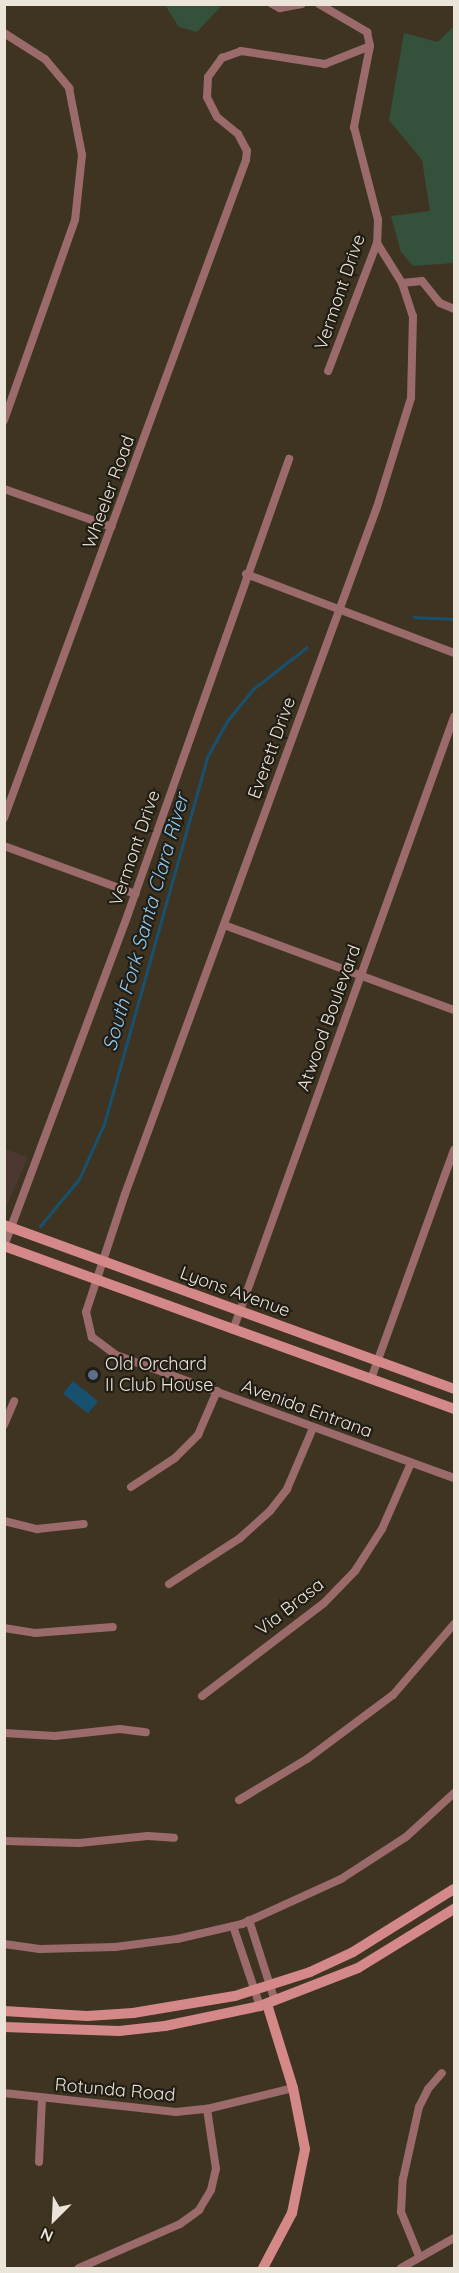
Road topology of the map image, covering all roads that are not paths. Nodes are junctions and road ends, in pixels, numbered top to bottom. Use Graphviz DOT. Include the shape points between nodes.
graph roads {
  1 [pos="272,4"];
  2 [pos="302,4"];
  3 [pos="319,4"];
  4 [pos="4,33"];
  5 [pos="370,46"];
  6 [pos="377,243"];
  7 [pos="402,283"];
  8 [pos="454,309"];
  9 [pos="328,371"];
  10 [pos="4,421"];
  11 [pos="289,459"];
  12 [pos="4,489"];
  13 [pos="112,527"];
  14 [pos="246,574"];
  15 [pos="337,611"];
  16 [pos="454,653"];
  17 [pos="454,717"];
  18 [pos="4,818"];
  19 [pos="4,846"];
  20 [pos="135,894"];
  21 [pos="224,925"];
  22 [pos="360,975"];
  23 [pos="454,1010"];
  24 [pos="454,1150"];
  25 [pos="8,1226"];
  26 [pos="4,1246"];
  27 [pos="101,1261"];
  28 [pos="94,1280"];
  29 [pos="240,1311"];
  30 [pos="233,1330"];
  31 [pos="378,1361"];
  32 [pos="371,1379"];
  33 [pos="454,1389"];
  34 [pos="217,1391"];
  35 [pos="14,1401"];
  36 [pos="454,1409"];
  37 [pos="4,1425"];
  38 [pos="313,1428"];
  39 [pos="411,1463"];
  40 [pos="454,1478"];
  41 [pos="131,1487"];
  42 [pos="4,1521"];
  43 [pos="84,1524"];
  44 [pos="169,1584"];
  45 [pos="454,1624"];
  46 [pos="113,1627"];
  47 [pos="4,1628"];
  48 [pos="202,1696"];
  49 [pos="146,1732"];
  50 [pos="4,1733"];
  51 [pos="454,1793"];
  52 [pos="239,1800"];
  53 [pos="174,1838"];
  54 [pos="4,1841"];
  55 [pos="454,1889"];
  56 [pos="454,1908"];
  57 [pos="249,1920"];
  58 [pos="233,1926"];
  59 [pos="4,1944"];
  60 [pos="270,1986"];
  61 [pos="255,1990"];
  62 [pos="268,2004"];
  63 [pos="4,2011"];
  64 [pos="4,2027"];
  65 [pos="442,2073"];
  66 [pos="293,2088"];
  67 [pos="4,2093"];
  68 [pos="42,2098"];
  69 [pos="207,2109"];
  70 [pos="39,2162"];
  71 [pos="454,2238"];
  72 [pos="419,2256"];
  73 [pos="79,2268"];
  74 [pos="263,2268"];
  75 [pos="401,2268"];
  1 -- 2 [label="street" via="280,8"];
  3 -- 5 [label="street" via="361,26 367,32"];
  4 -- 10 [label="street" via="45,59 69,88 82,155 75,220"];
  5 -- 6 [label="street, Vermont Drive" via="354,127 376,202"];
  5 -- 13 [label="street, Wheeler Road" via="325,64 241,51 222,58 208,77 207,97 217,117 238,134 247,151"];
  6 -- 7 [label="street, Everett Drive"];
  6 -- 9 [label="street, Vermont Drive"];
  7 -- 8 [label="street" via="422,281 441,303"];
  7 -- 15 [label="street, Everett Drive" via="413,316 411,398 377,507"];
  11 -- 14 [label="street, Vermont Drive"];
  12 -- 13 [label="street"];
  13 -- 18 [label="street, Wheeler Road"];
  14 -- 15 [label="street"];
  14 -- 20 [label="street, Vermont Drive"];
  15 -- 16 [label="street"];
  15 -- 21 [label="street, Everett Drive"];
  17 -- 22 [label="street, Atwood Boulevard"];
  19 -- 20 [label="street"];
  20 -- 25 [label="street, Vermont Drive"];
  21 -- 22 [label="street"];
  21 -- 27 [label="street, Everett Drive"];
  22 -- 23 [label="street"];
  22 -- 29 [label="street, Atwood Boulevard"];
  24 -- 31 [label="street"];
  25 -- 26 [label="street, Vermont Drive"];
  25 -- 27 [label="main road, Lyons Avenue"];
  26 -- 28 [label="main road, Lyons Avenue"];
  27 -- 28 [label="street, Avenida Entrana"];
  27 -- 29 [label="main road, Lyons Avenue"];
  28 -- 30 [label="main road, Lyons Avenue"];
  28 -- 34 [label="street, Avenida Entrana" via="87,1322 99,1344 116,1355"];
  29 -- 30 [label="street, Atwood Boulevard"];
  29 -- 31 [label="main road, Lyons Avenue"];
  30 -- 32 [label="main road, Lyons Avenue"];
  31 -- 32 [label="street"];
  31 -- 33 [label="main road, Lyons Avenue"];
  32 -- 36 [label="main road, Lyons Avenue"];
  34 -- 38 [label="street, Avenida Entrana"];
  34 -- 41 [label="street" via="198,1435 175,1458"];
  35 -- 37 [label="street"];
  38 -- 39 [label="street, Avenida Entrana"];
  38 -- 44 [label="street" via="287,1489 270,1511 240,1538"];
  39 -- 40 [label="street, Avenida Entrana"];
  39 -- 48 [label="street, Via Brasa" via="382,1529 355,1571 324,1603"];
  42 -- 43 [label="street" via="37,1529"];
  45 -- 52 [label="street" via="393,1695 307,1759"];
  46 -- 47 [label="street" via="35,1632"];
  49 -- 50 [label="street" via="120,1729 55,1736"];
  51 -- 57 [label="street" via="406,1837 341,1879"];
  53 -- 54 [label="street" via="148,1836 79,1843"];
  55 -- 60 [label="main road" via="354,1952"];
  56 -- 62 [label="main road" via="358,1968"];
  57 -- 58 [label="street"];
  57 -- 60 [label="street"];
  58 -- 59 [label="street" via="115,1947 40,1949"];
  58 -- 61 [label="street"];
  60 -- 61 [label="main road"];
  60 -- 62 [label="street"];
  61 -- 62 [label="street"];
  61 -- 63 [label="main road" via="133,2013 87,2016"];
  62 -- 64 [label="main road" via="165,2026 119,2031"];
  62 -- 66 [label="main road"];
  65 -- 72 [label="street" via="419,2107 403,2179 401,2212"];
  66 -- 69 [label="street, Rotunda Road"];
  66 -- 74 [label="main road" via="305,2150 301,2180 292,2213"];
  67 -- 68 [label="street, Rotunda Road"];
  68 -- 69 [label="street, Rotunda Road" via="147,2112"];
  68 -- 70 [label="street"];
  69 -- 73 [label="street" via="216,2169 211,2190 199,2210 180,2224"];
  71 -- 72 [label="street"];
  72 -- 75 [label="street"];
}
